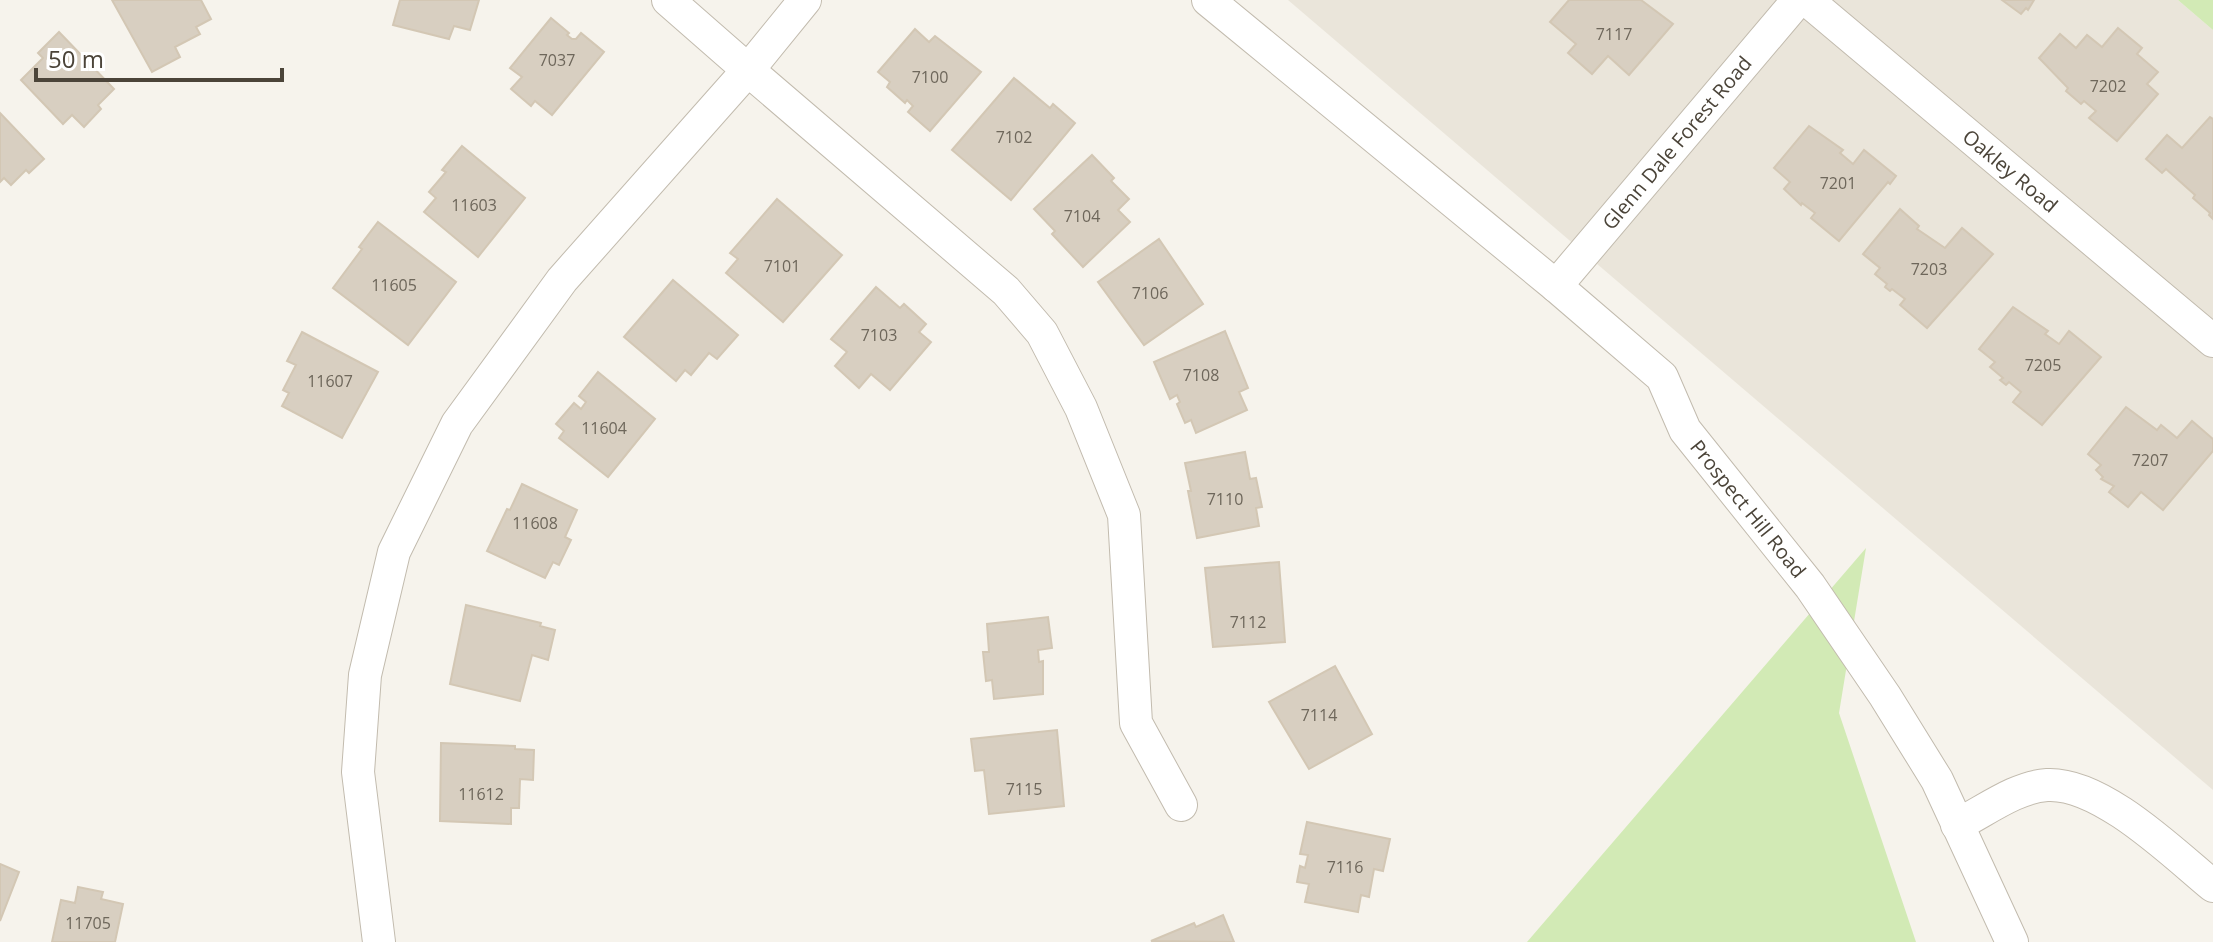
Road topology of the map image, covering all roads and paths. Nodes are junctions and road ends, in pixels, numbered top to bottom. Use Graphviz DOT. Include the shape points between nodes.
graph roads {
  1 [pos="668,0"];
  2 [pos="805,0"];
  3 [pos="1208,0"];
  4 [pos="1798,0"];
  5 [pos="1807,0"];
  6 [pos="748,70"];
  7 [pos="1556,286"];
  8 [pos="2213,341"];
  9 [pos="1181,805"];
  10 [pos="1957,825"];
  11 [pos="2213,886"];
  12 [pos="379,942"];
  13 [pos="2012,942"];
  1 -- 6 [label="street"];
  2 -- 6 [label="street"];
  3 -- 7 [label="street, Prospect Hill Road"];
  4 -- 7 [label="street, Glenn Dale Forest Road"];
  5 -- 8 [label="street, Oakley Road"];
  6 -- 9 [label="street" via="1006,291 1042,333 1081,408 1124,515 1136,723"];
  6 -- 12 [label="street" via="562,280 457,424 394,552 365,675 358,772"];
  7 -- 10 [label="street, Prospect Hill Road" via="1662,377 1685,430 1810,586 1885,696 1937,780"];
  10 -- 11 [label="street" via="2024,790 2067,787 2116,808"];
  10 -- 13 [label="street, Prospect Hill Road"];
}
